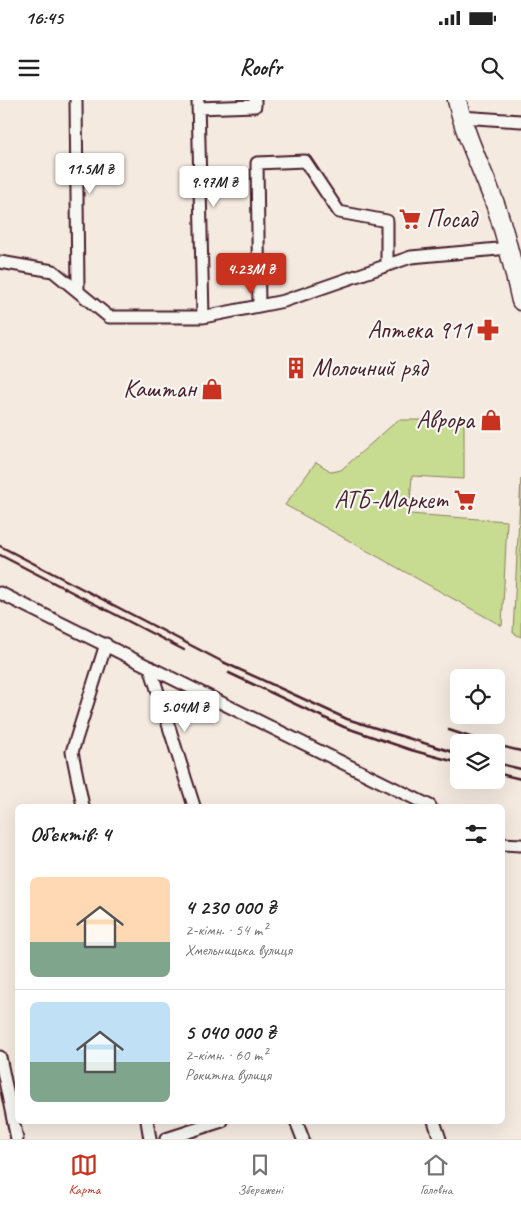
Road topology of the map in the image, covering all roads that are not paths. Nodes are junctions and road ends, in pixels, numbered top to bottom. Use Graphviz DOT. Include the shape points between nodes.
graph roads {
  1 [pos="76,100"];
  2 [pos="255,100"];
  3 [pos="198,104"];
  4 [pos="459,108"];
  5 [pos="521,121"];
  6 [pos="509,248"];
  7 [pos="0,262"];
  8 [pos="387,265"];
  9 [pos="78,289"];
  10 [pos="521,301"];
  11 [pos="259,306"];
  12 [pos="203,318"];
  13 [pos="0,593"];
  14 [pos="106,644"];
  15 [pos="150,667"];
  16 [pos="83,804"];
  17 [pos="193,804"];
  18 [pos="426,804"];
  19 [pos="0,1057"];
  20 [pos="148,1124"];
  21 [pos="213,1124"];
  22 [pos="297,1124"];
  23 [pos="435,1124"];
  24 [pos="17,1139"];
  25 [pos="150,1139"];
  26 [pos="166,1139"];
  27 [pos="303,1139"];
  28 [pos="440,1139"];
  1 -- 9 [label="street"];
  2 -- 3 [label="street" via="255,106"];
  3 -- 12 [label="street"];
  4 -- 5 [label="street"];
  4 -- 6 [label="main road"];
  6 -- 8 [label="street" via="411,257"];
  6 -- 10 [label="main road"];
  7 -- 9 [label="street" via="53,272"];
  8 -- 11 [label="street" via="284,301"];
  8 -- 11 [label="street" via="386,221 339,212 305,161 257,163"];
  9 -- 12 [label="street" via="109,317"];
  11 -- 12 [label="street"];
  13 -- 14 [label="street"];
  14 -- 15 [label="street"];
  14 -- 16 [label="street" via="72,752"];
  15 -- 17 [label="street"];
  15 -- 18 [label="street"];
  19 -- 24 [label="street"];
  20 -- 25 [label="street"];
  21 -- 26 [label="street"];
  22 -- 27 [label="street"];
  23 -- 28 [label="street"];
}
